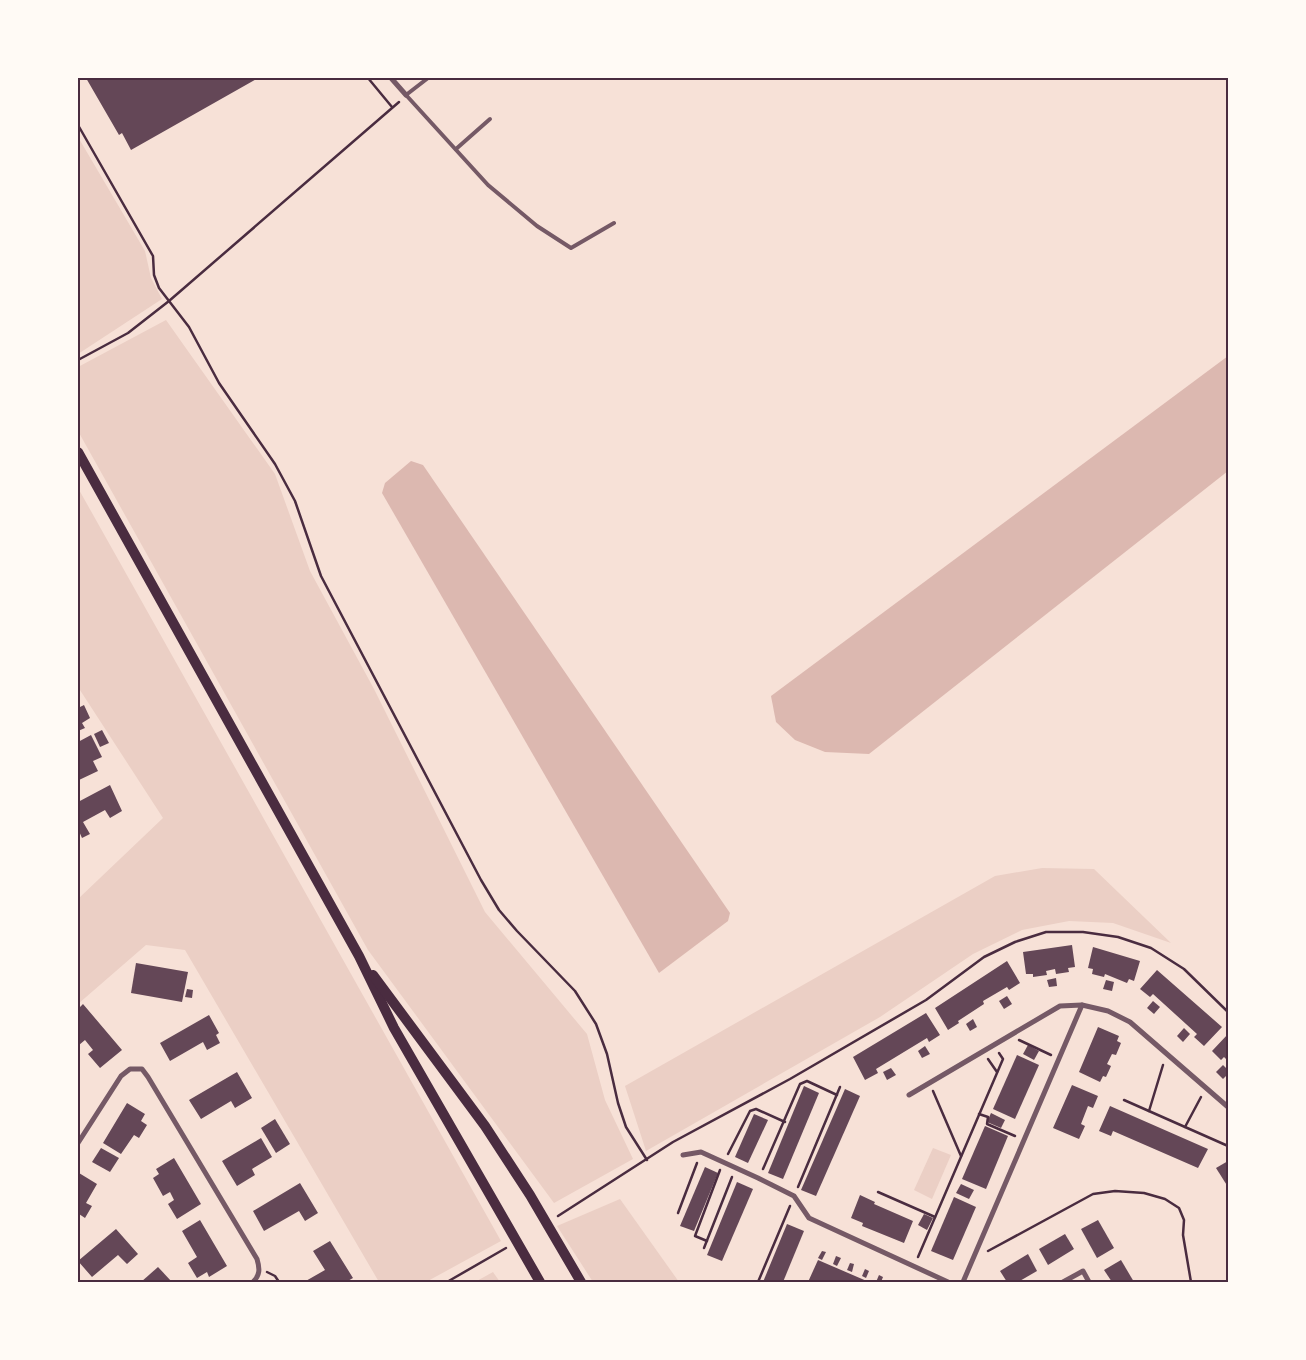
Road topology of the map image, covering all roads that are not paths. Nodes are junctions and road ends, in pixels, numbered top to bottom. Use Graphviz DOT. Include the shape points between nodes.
graph roads {
  1 [pos="391,78"];
  2 [pos="428,78"];
  3 [pos="406,95"];
  4 [pos="490,119"];
  5 [pos="456,149"];
  6 [pos="614,223"];
  7 [pos="78,452"];
  8 [pos="359,956"];
  9 [pos="1082,1005"];
  10 [pos="909,1095"];
  11 [pos="1228,1107"];
  12 [pos="78,1143"];
  13 [pos="683,1155"];
  14 [pos="253,1282"];
  15 [pos="540,1282"];
  16 [pos="581,1282"];
  17 [pos="948,1282"];
  18 [pos="963,1282"];
  19 [pos="1064,1282"];
  20 [pos="1090,1282"];
  1 -- 3 [label="street"];
  2 -- 3 [label="lane"];
  3 -- 5 [label="lane"];
  4 -- 5 [label="lane"];
  5 -- 6 [label="lane" via="488,185 537,226 571,248"];
  7 -- 8 [label="main road"];
  8 -- 15 [label="main road" via="394,1028"];
  8 -- 16 [label="main road" via="485,1126"];
  9 -- 10 [label="street" via="1060,1006"];
  9 -- 11 [label="street" via="1108,1011 1130,1022"];
  9 -- 18 [label="street"];
  12 -- 14 [label="street" via="121,1076 130,1069 142,1069 257,1259 260,1268"];
  13 -- 17 [label="street" via="701,1152 736,1167 794,1196 809,1218"];
  19 -- 20 [label="street" via="1083,1271"];
}
